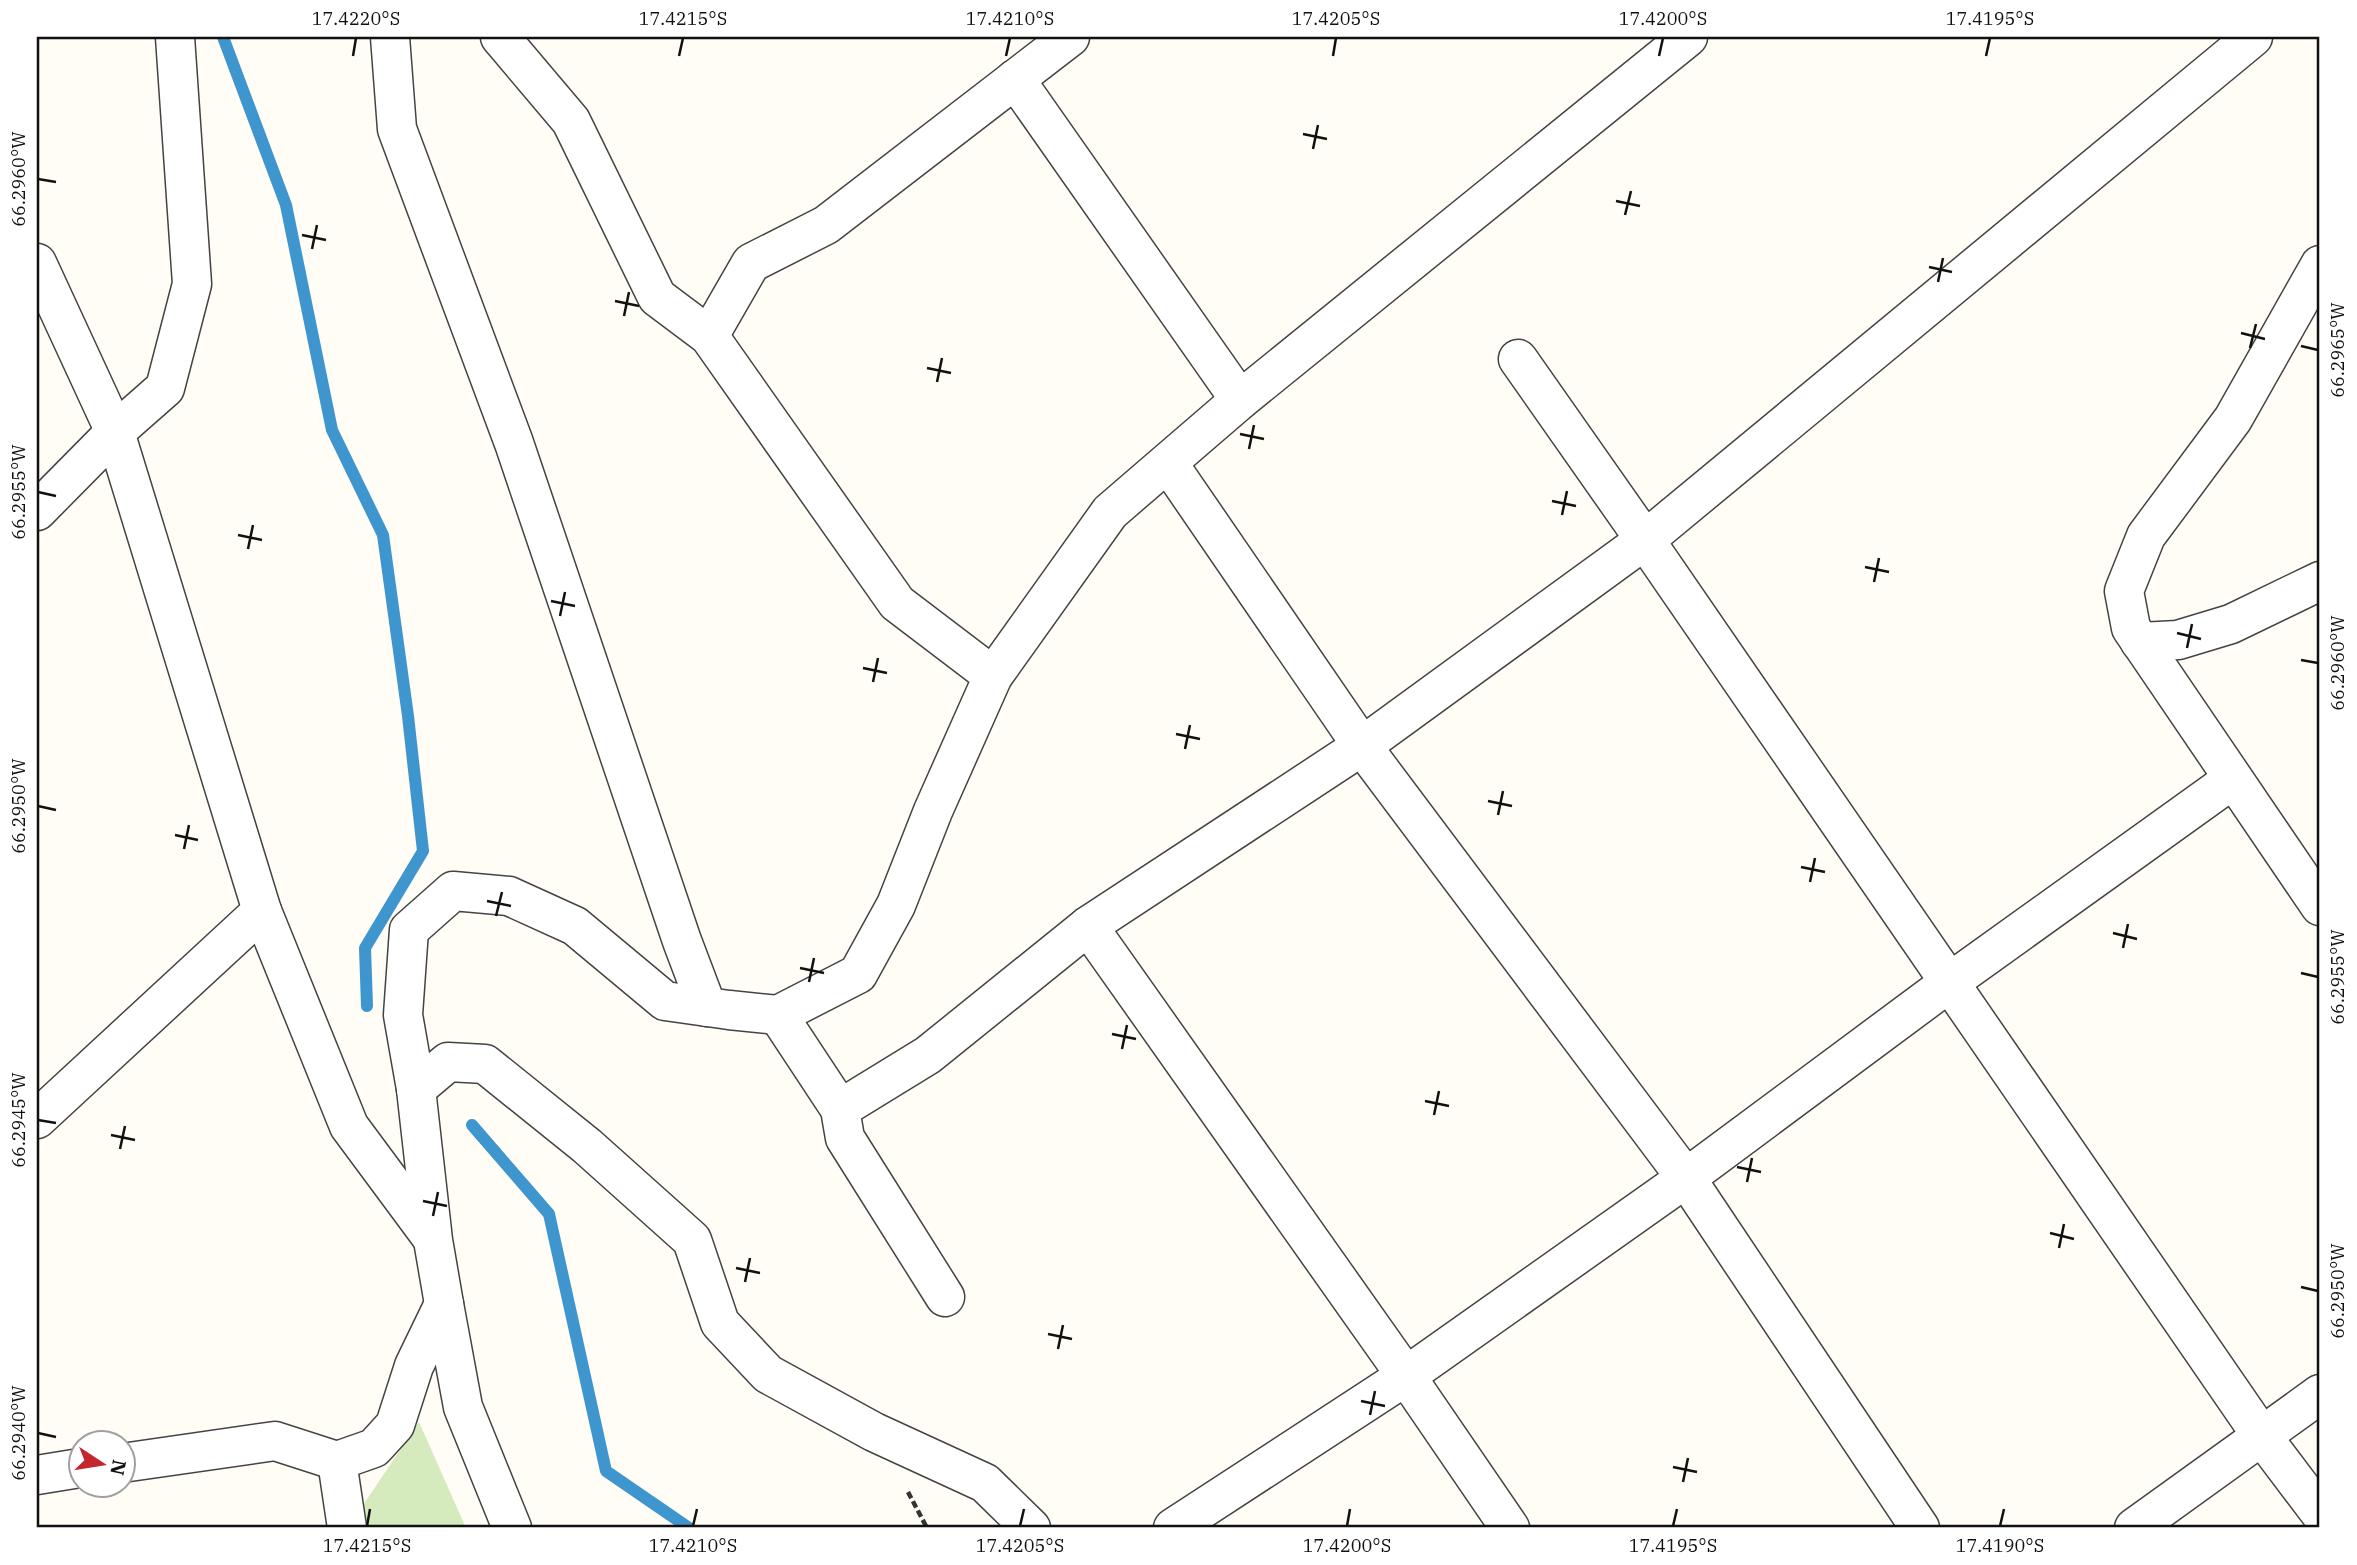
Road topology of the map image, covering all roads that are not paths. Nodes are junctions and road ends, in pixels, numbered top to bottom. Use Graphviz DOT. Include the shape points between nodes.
graph roads {
  1 [pos="175,37"];
  2 [pos="390,37"];
  3 [pos="500,37"];
  4 [pos="1070,37"];
  5 [pos="1688,37"];
  6 [pos="2253,37"];
  7 [pos="1015,79"];
  8 [pos="37,263"];
  9 [pos="2320,265"];
  10 [pos="709,336"];
  11 [pos="1518,359"];
  12 [pos="1240,400"];
  13 [pos="115,432"];
  14 [pos="1168,463"];
  15 [pos="37,511"];
  16 [pos="1645,540"];
  17 [pos="2320,581"];
  18 [pos="2140,642"];
  19 [pos="993,677"];
  20 [pos="1362,746"];
  21 [pos="2233,779"];
  22 [pos="2320,906"];
  23 [pos="262,911"];
  24 [pos="1088,926"];
  25 [pos="1950,982"];
  26 [pos="707,1007"];
  27 [pos="778,1015"];
  28 [pos="416,1089"];
  29 [pos="839,1109"];
  30 [pos="37,1119"];
  31 [pos="1686,1178"];
  32 [pos="433,1240"];
  33 [pos="945,1297"];
  34 [pos="444,1304"];
  35 [pos="1405,1376"];
  36 [pos="2320,1394"];
  37 [pos="2261,1435"];
  38 [pos="136,1460"];
  39 [pos="337,1461"];
  40 [pos="66,1470"];
  41 [pos="37,1475"];
  42 [pos="2320,1513"];
  43 [pos="347,1528"];
  44 [pos="512,1528"];
  45 [pos="1031,1528"];
  46 [pos="1173,1528"];
  47 [pos="1510,1528"];
  48 [pos="1920,1528"];
  49 [pos="2134,1528"];
  1 -- 13 [label="street" via="192,284 164,387"];
  2 -- 26 [label="street" via="397,129 514,443"];
  3 -- 10 [label="street" via="571,121 657,297"];
  4 -- 7 [label="street"];
  5 -- 12 [label="street"];
  6 -- 16 [label="street"];
  7 -- 10 [label="street" via="826,225 751,263"];
  7 -- 12 [label="street"];
  8 -- 13 [label="street"];
  9 -- 18 [label="street" via="2233,419 2146,536 2124,591 2131,628"];
  10 -- 19 [label="street" via="897,603"];
  11 -- 16 [label="street"];
  12 -- 14 [label="street"];
  13 -- 15 [label="street"];
  13 -- 23 [label="street"];
  14 -- 19 [label="street" via="1110,512"];
  14 -- 20 [label="street"];
  16 -- 20 [label="street"];
  16 -- 25 [label="street"];
  17 -- 18 [label="street" via="2231,624 2178,640"];
  18 -- 21 [label="street"];
  19 -- 27 [label="street" via="896,905 858,974"];
  20 -- 24 [label="street"];
  20 -- 31 [label="street"];
  21 -- 22 [label="street"];
  21 -- 25 [label="street"];
  23 -- 30 [label="street"];
  23 -- 32 [label="street" via="349,1126"];
  24 -- 29 [label="street" via="928,1055"];
  24 -- 35 [label="street"];
  25 -- 31 [label="street"];
  25 -- 37 [label="street"];
  26 -- 27 [label="street"];
  26 -- 28 [label="street" via="665,1001 575,926 509,896 453,891 409,930 404,1015"];
  27 -- 29 [label="street"];
  28 -- 32 [label="street"];
  28 -- 45 [label="street" via="448,1062 485,1064 587,1146 692,1240 720,1323 768,1374 874,1432 985,1483"];
  29 -- 33 [label="street" via="845,1138"];
  31 -- 35 [label="street"];
  31 -- 48 [label="street"];
  32 -- 34 [label="street"];
  34 -- 39 [label="street" via="414,1366 396,1425 374,1448"];
  34 -- 44 [label="street" via="463,1407"];
  35 -- 46 [label="street"];
  35 -- 47 [label="street"];
  36 -- 37 [label="street"];
  37 -- 42 [label="street"];
  37 -- 49 [label="street"];
  38 -- 39 [label="street" via="275,1441"];
  39 -- 43 [label="street"];
  40 -- 41 [label="street"];
}
